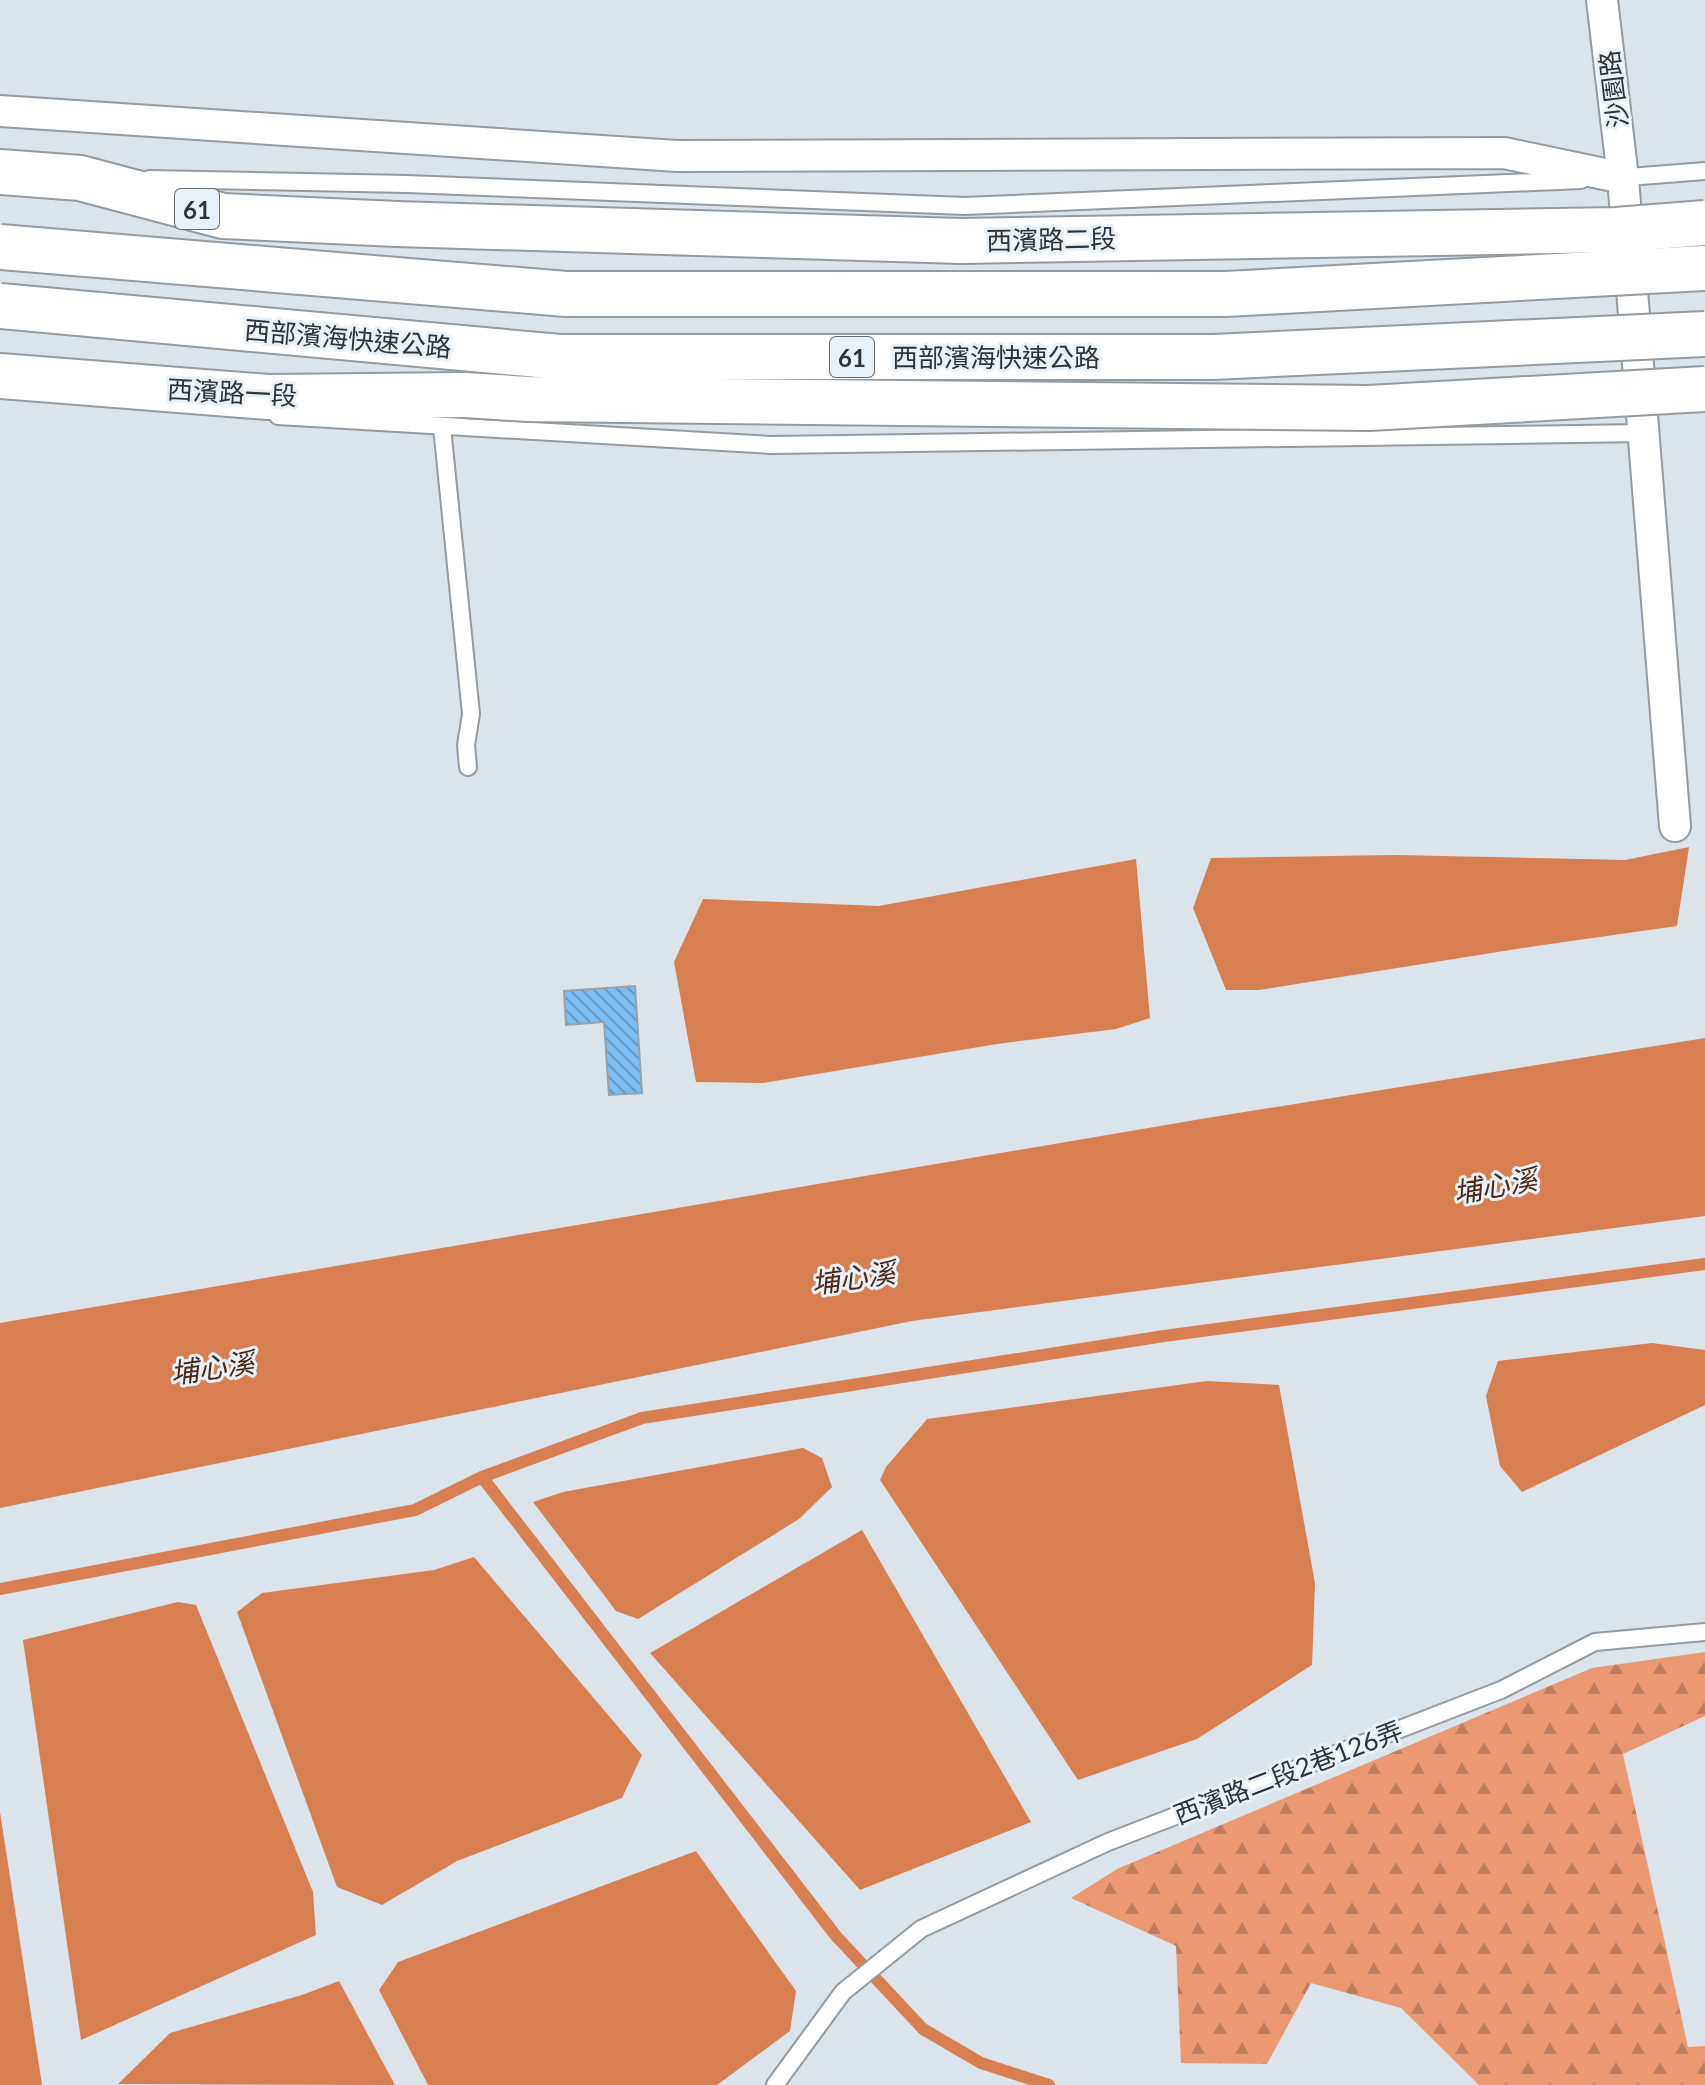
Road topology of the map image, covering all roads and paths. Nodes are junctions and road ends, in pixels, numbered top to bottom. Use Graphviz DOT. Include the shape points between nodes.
graph roads {
  1 [pos="1602,0"];
  2 [pos="0,111"];
  3 [pos="1705,171"];
  4 [pos="0,172"];
  5 [pos="80,178"];
  6 [pos="1623,178"];
  7 [pos="1705,223"];
  8 [pos="0,247"];
  9 [pos="1705,268"];
  10 [pos="0,306"];
  11 [pos="1705,334"];
  12 [pos="0,376"];
  13 [pos="1705,389"];
  14 [pos="454,411"];
  15 [pos="1645,433"];
  16 [pos="468,767"];
  17 [pos="1675,826"];
  18 [pos="1705,1632"];
  19 [pos="775,2085"];
  1 -- 6 [label="street, 沙園路"];
  2 -- 6 [label="street" via="677,156 1504,153"];
  3 -- 6 [label="lane"];
  4 -- 5 [label="main road, 61"];
  5 -- 6 [label="lane" via="407,184 965,206"];
  5 -- 7 [label="main road, 西濱路二段 / 61, bridge" via="223,216 961,241 1600,230"];
  6 -- 15 [label="street, 沙園路"];
  8 -- 9 [label="main road, 61, bridge" via="566,294 1226,294"];
  10 -- 11 [label="main road, 西部濱海快速公路 / 61, bridge" via="560,357 1213,357"];
  12 -- 14 [label="main road, 西濱路一段 / 61"];
  13 -- 14 [label="main road, 61, bridge" via="1369,408 528,399"];
  14 -- 15 [label="lane" via="771,445"];
  14 -- 16 [label="lane" via="471,714"];
  15 -- 17 [label="street, 沙園路"];
  18 -- 19 [label="lane, 西濱路二段2巷126弄" via="1595,1642 1501,1690 1108,1842 921,1929 843,1992"];
}
